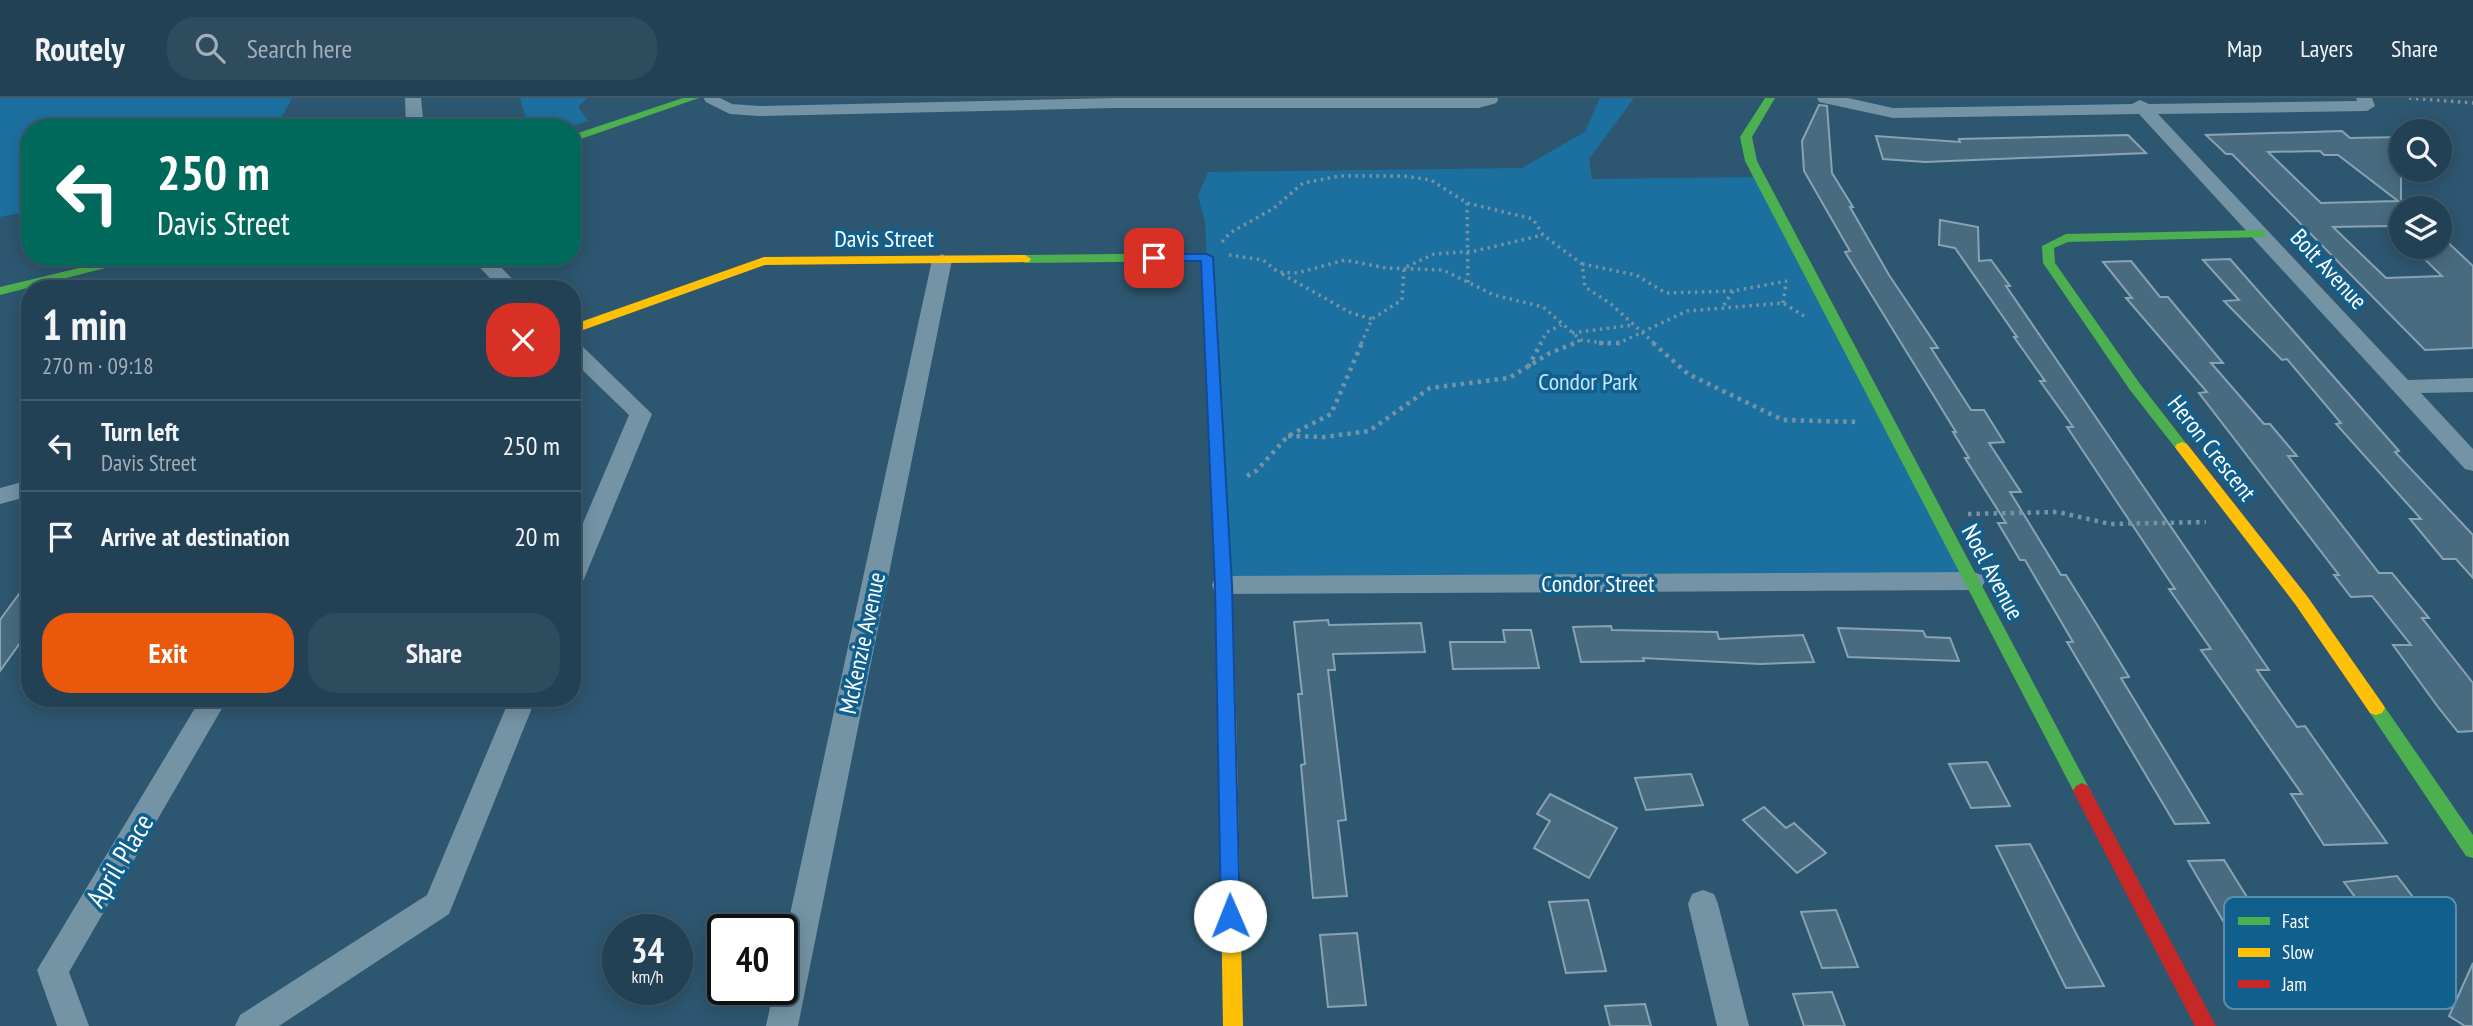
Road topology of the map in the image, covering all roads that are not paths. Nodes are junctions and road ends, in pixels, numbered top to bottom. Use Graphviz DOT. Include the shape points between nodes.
graph roads {
  1 [pos="413,98"];
  2 [pos="694,98"];
  3 [pos="709,98"];
  4 [pos="1770,98"];
  5 [pos="1825,98"];
  6 [pos="2364,98"];
  7 [pos="1493,99"];
  8 [pos="2140,104"];
  9 [pos="414,119"];
  10 [pos="581,136"];
  11 [pos="2261,234"];
  12 [pos="942,260"];
  13 [pos="104,266"];
  14 [pos="490,266"];
  15 [pos="46,280"];
  16 [pos="503,280"];
  17 [pos="21,286"];
  18 [pos="0,291"];
  19 [pos="581,327"];
  20 [pos="581,357"];
  21 [pos="2473,385"];
  22 [pos="2402,387"];
  23 [pos="2473,463"];
  24 [pos="21,490"];
  25 [pos="0,496"];
  26 [pos="581,557"];
  27 [pos="1973,581"];
  28 [pos="1223,585"];
  29 [pos="210,707"];
  30 [pos="519,707"];
  31 [pos="2473,850"];
  32 [pos="1703,904"];
  33 [pos="73,1026"];
  34 [pos="251,1026"];
  35 [pos="782,1026"];
  36 [pos="1233,1026"];
  37 [pos="1733,1026"];
  38 [pos="2206,1026"];
  1 -- 9 [label="street"];
  2 -- 10 [label="street"];
  3 -- 7 [label="lane" via="732,109 759,111 1114,103 1479,103"];
  4 -- 27 [label="street, Noel Avenue" via="1746,137 1751,162"];
  5 -- 8 [label="street" via="1893,113"];
  6 -- 8 [label="street" via="2367,106"];
  8 -- 11 [label="street, Bolt Avenue"];
  11 -- 22 [label="street, Bolt Avenue"];
  11 -- 31 [label="street, Heron Crescent" via="2066,238 2048,246 2049,262 2135,387 2301,600"];
  12 -- 19 [label="street, Davis Street" via="765,261"];
  12 -- 28 [label="street, Davis Street" via="1207,257"];
  12 -- 35 [label="street, McKenzie Avenue"];
  13 -- 15 [label="street"];
  14 -- 16 [label="street"];
  17 -- 18 [label="street"];
  20 -- 26 [label="street" via="641,414"];
  21 -- 22 [label="street"];
  22 -- 23 [label="street, Bolt Avenue"];
  24 -- 25 [label="street"];
  27 -- 28 [label="street, Condor Street"];
  27 -- 38 [label="street, Noel Avenue"];
  28 -- 36 [label="street"];
  29 -- 33 [label="street, April Place" via="53,970"];
  30 -- 34 [label="street" via="438,904"];
  32 -- 37 [label="street"];
}
